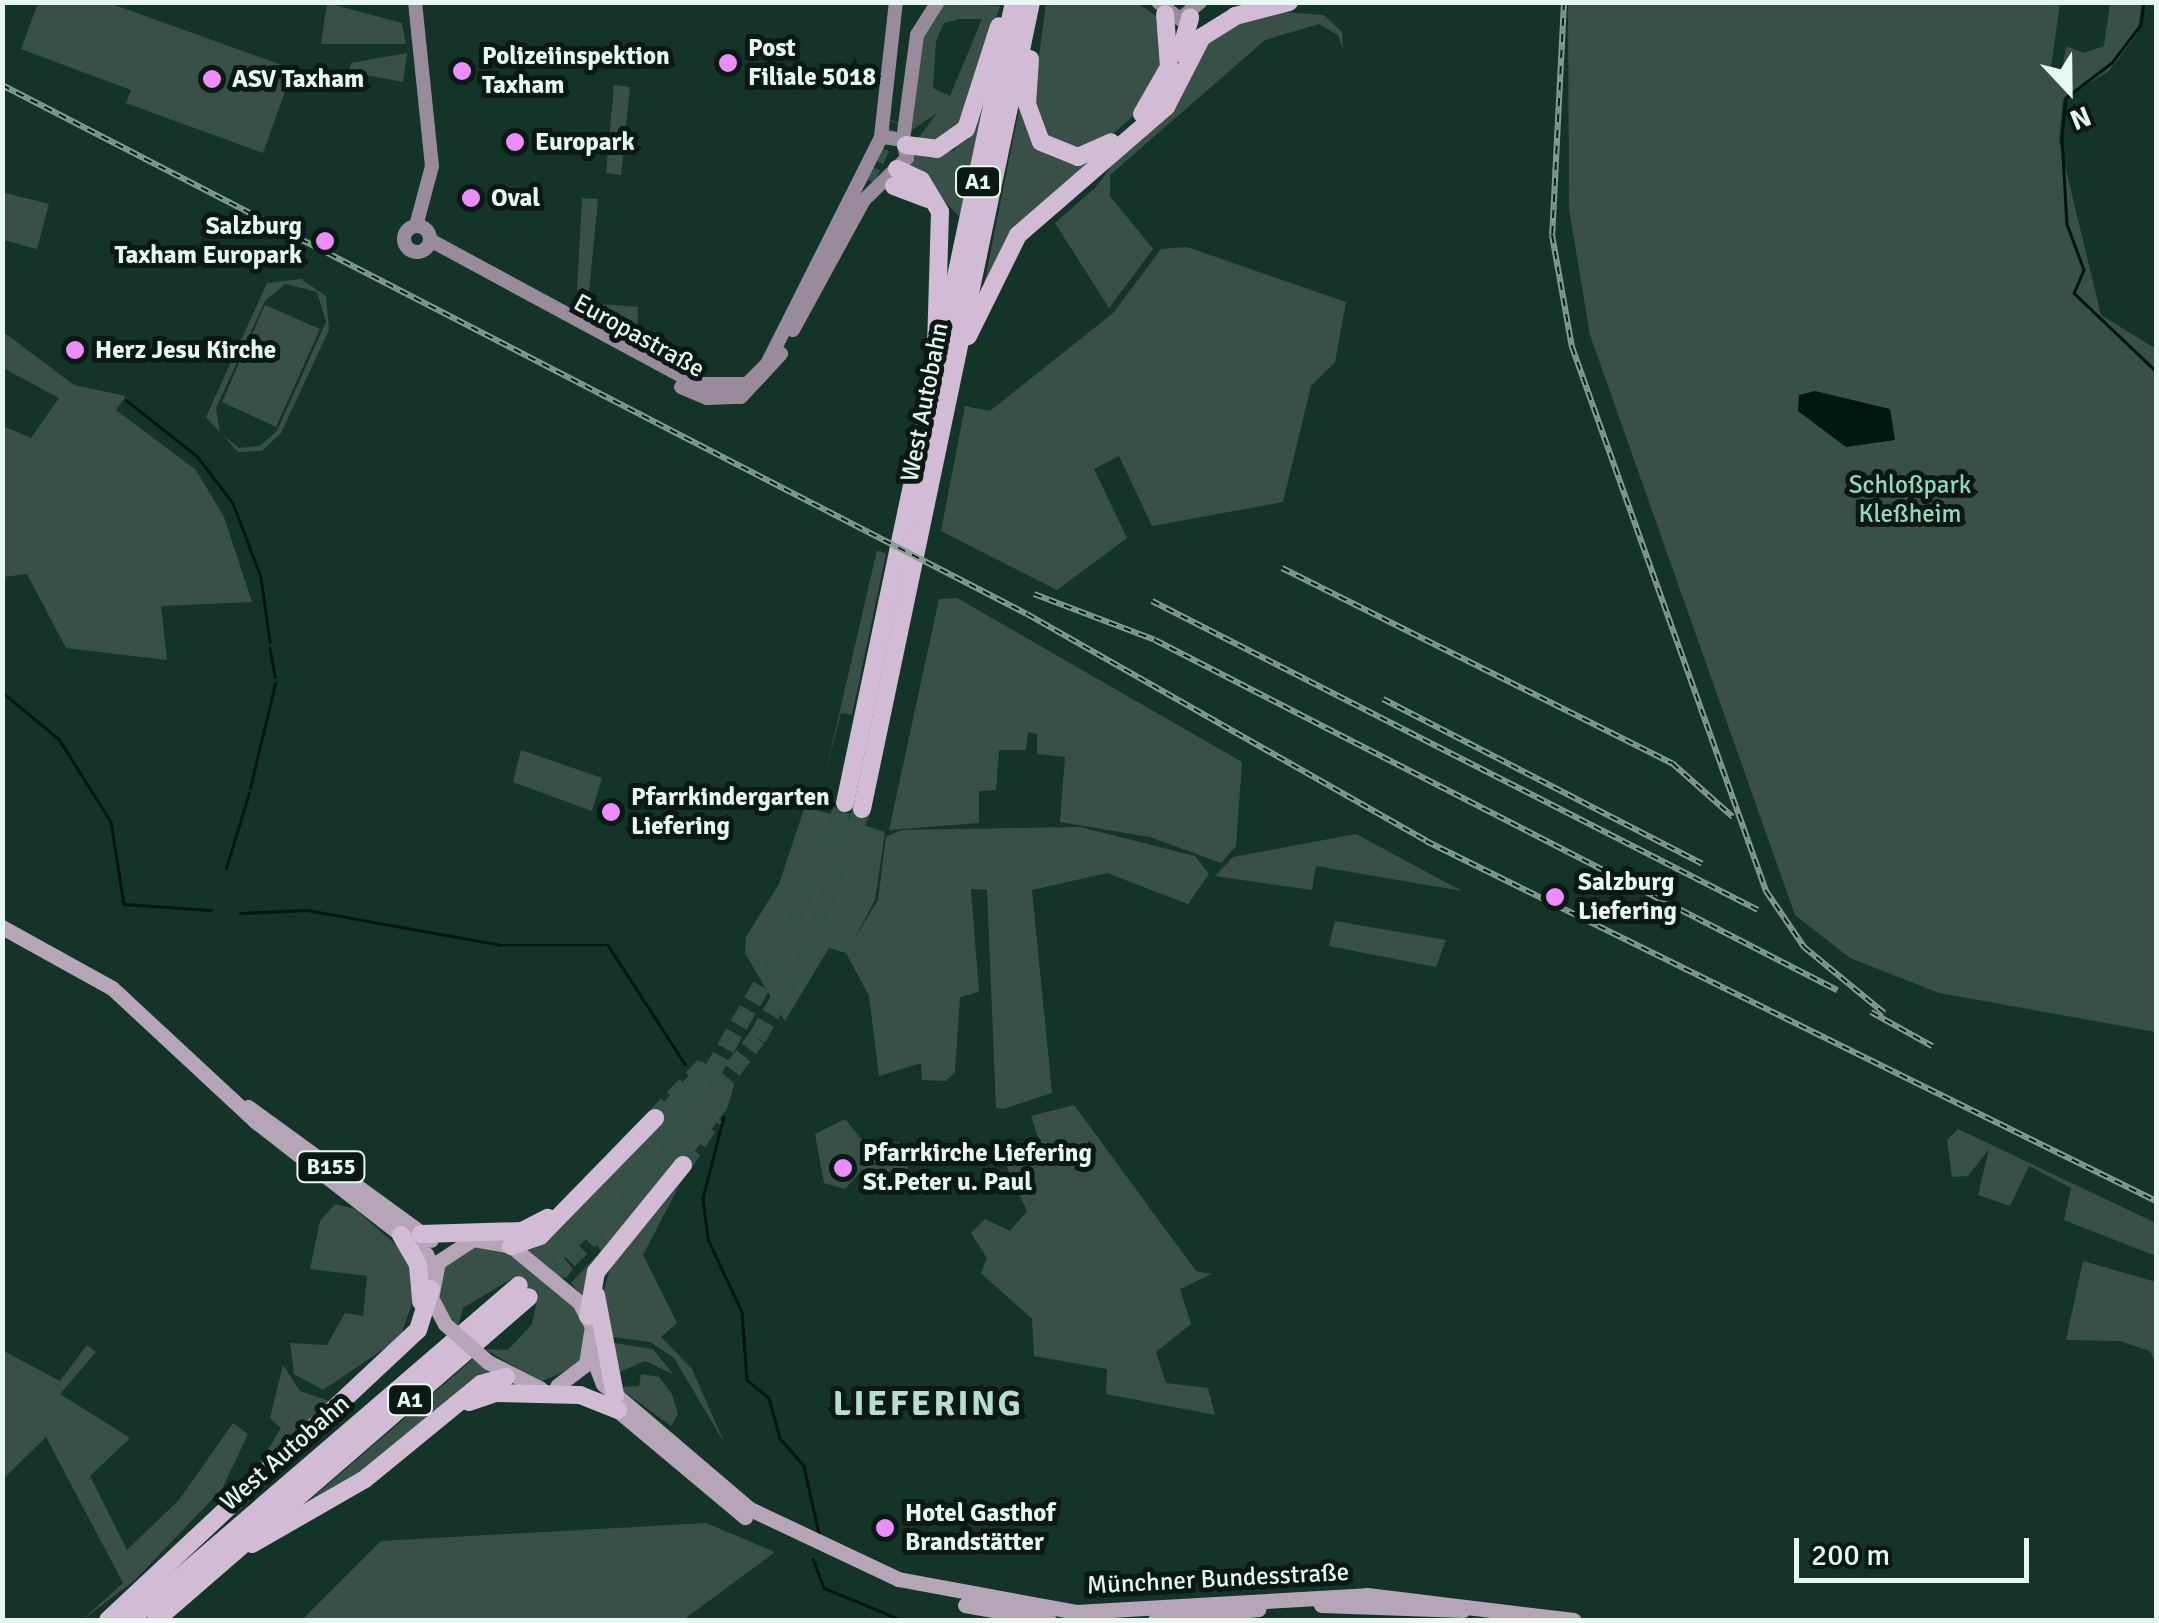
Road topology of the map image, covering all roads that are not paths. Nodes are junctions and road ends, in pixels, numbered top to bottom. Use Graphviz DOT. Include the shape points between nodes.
graph roads {
  1 [pos="415,2"];
  2 [pos="896,2"];
  3 [pos="1289,2"];
  4 [pos="1021,6"];
  5 [pos="1157,7"];
  6 [pos="930,10"];
  7 [pos="1195,10"];
  8 [pos="903,24"];
  9 [pos="1156,113"];
  10 [pos="895,122"];
  11 [pos="881,137"];
  12 [pos="904,142"];
  13 [pos="873,157"];
  14 [pos="893,175"];
  15 [pos="868,180"];
  16 [pos="796,312"];
  17 [pos="961,348"];
  18 [pos="942,360"];
  19 [pos="2,927"];
  20 [pos="248,1107"];
  21 [pos="655,1118"];
  22 [pos="683,1165"];
  23 [pos="577,1198"];
  24 [pos="421,1234"];
  25 [pos="401,1235"];
  26 [pos="460,1243"];
  27 [pos="511,1246"];
  28 [pos="432,1280"];
  29 [pos="595,1338"];
  30 [pos="506,1378"];
  31 [pos="558,1386"];
  32 [pos="349,1389"];
  33 [pos="606,1396"];
  34 [pos="376,1470"];
  35 [pos="296,1476"];
  36 [pos="202,1537"];
  37 [pos="821,1552"];
  38 [pos="229,1556"];
  39 [pos="108,1620"];
  40 [pos="130,1620"];
  41 [pos="156,1620"];
  42 [pos="1049,1620"];
  43 [pos="1155,1620"];
  44 [pos="1531,1620"];
  45 [pos="1574,1620"];
  1 -- 16 [label="street, Europastraße" via="432,181 424,236 707,398 762,385"];
  2 -- 8 [label="street, Europastraße"];
  3 -- 9 [label="highway" via="1210,30 1177,94"];
  4 -- 5 [label="highway" via="1031,126 1053,150 1078,157 1103,148 1161,93 1171,41"];
  4 -- 12 [label="highway" via="966,128 937,149"];
  4 -- 17 [label="highway, West Autobahn / A1"];
  4 -- 18 [label="highway, West Autobahn / A1"];
  5 -- 7 [label="street"];
  6 -- 8 [label="street"];
  6 -- 12 [label="street"];
  7 -- 9 [label="highway" via="1172,92"];
  8 -- 10 [label="street, Europastraße"];
  8 -- 11 [label="street, Europastraße"];
  9 -- 17 [label="highway" via="1018,235"];
  11 -- 12 [label="street"];
  11 -- 13 [label="street, Europastraße"];
  12 -- 14 [label="street"];
  13 -- 14 [label="street"];
  13 -- 16 [label="street, Europastraße"];
  14 -- 16 [label="street, Europastraße" via="864,200"];
  14 -- 18 [label="highway" via="929,189 940,221 934,341"];
  15 -- 16 [label="street, Europastraße"];
  17 -- 18 [label="highway, West Autobahn / A1" via="854,806"];
  19 -- 20 [label="main road, B155" via="104,982"];
  20 -- 24 [label="main road, B155"];
  20 -- 25 [label="main road, B155"];
  21 -- 23 [label="highway"];
  22 -- 29 [label="highway" via="592,1282"];
  23 -- 24 [label="highway" via="529,1230"];
  23 -- 27 [label="highway" via="531,1242"];
  24 -- 26 [label="main road, B155"];
  25 -- 28 [label="main road, B155"];
  25 -- 32 [label="highway" via="421,1277 419,1313"];
  26 -- 27 [label="main road, B155"];
  26 -- 28 [label="main road"];
  27 -- 29 [label="main road"];
  28 -- 30 [label="main road, B155, bridge" via="445,1324"];
  28 -- 32 [label="highway" via="418,1330"];
  29 -- 31 [label="main road"];
  29 -- 33 [label="highway"];
  30 -- 31 [label="main road, Münchner Bundesstraße"];
  30 -- 34 [label="highway" via="480,1384"];
  31 -- 33 [label="main road, Münchner Bundesstraße"];
  32 -- 36 [label="highway"];
  33 -- 34 [label="highway" via="484,1394"];
  33 -- 37 [label="main road, Münchner Bundesstraße" via="724,1502"];
  34 -- 38 [label="highway"];
  35 -- 36 [label="highway"];
  35 -- 38 [label="highway, West Autobahn / A1" via="524,1291"];
  35 -- 40 [label="highway, West Autobahn / A1"];
  36 -- 39 [label="highway"];
  37 -- 42 [label="main road, Münchner Bundesstraße" via="908,1592"];
  37 -- 45 [label="main road, Münchner Bundesstraße" via="898,1579 1063,1612 1368,1596"];
  38 -- 41 [label="highway, West Autobahn / A1"];
  43 -- 44 [label="main road, Münchner Bundesstraße" via="1303,1604"];
}
